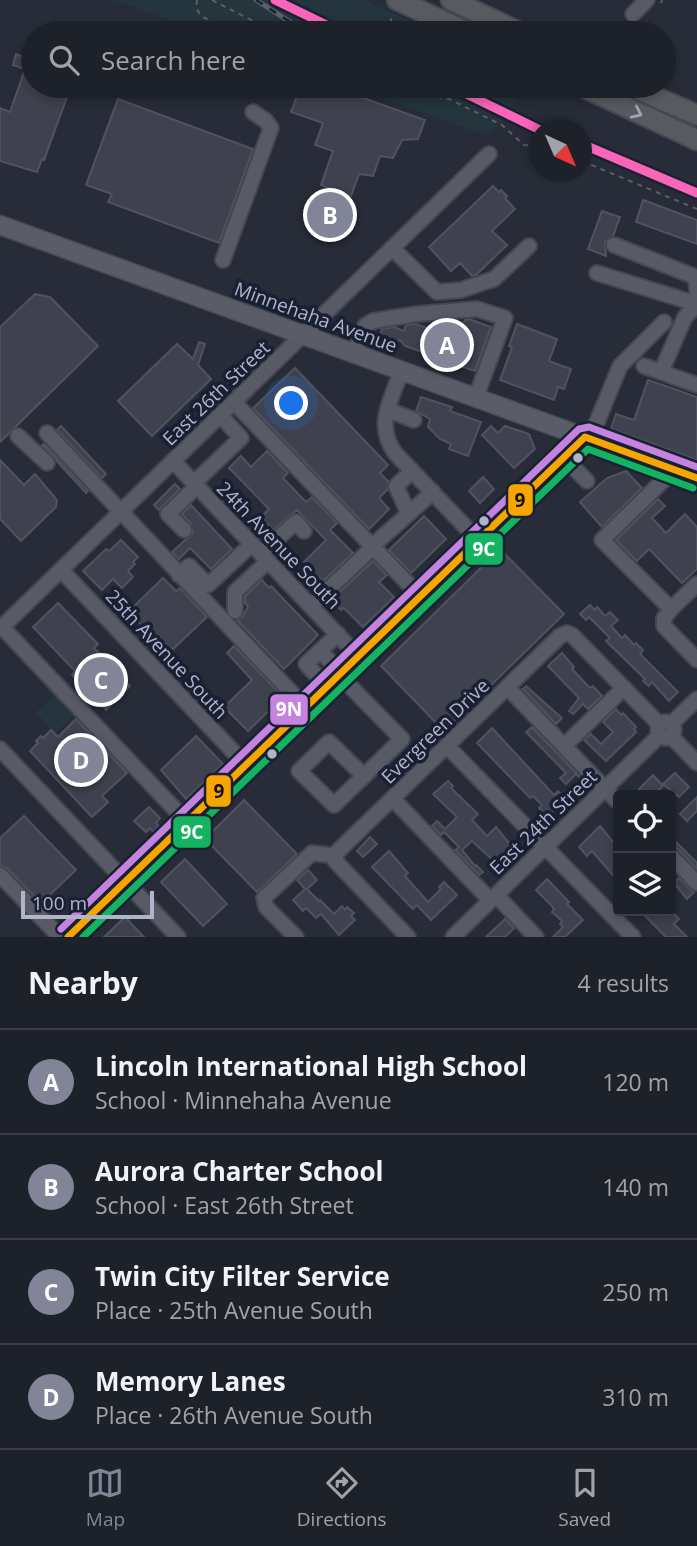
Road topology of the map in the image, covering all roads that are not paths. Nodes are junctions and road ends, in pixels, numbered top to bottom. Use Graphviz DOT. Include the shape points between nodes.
graph roads {
  1 [pos="451,0"];
  2 [pos="657,1"];
  3 [pos="395,5"];
  4 [pos="633,14"];
  5 [pos="437,21"];
  6 [pos="496,21"];
  7 [pos="607,98"];
  8 [pos="657,98"];
  9 [pos="253,112"];
  10 [pos="697,116"];
  11 [pos="696,140"];
  12 [pos="489,154"];
  13 [pos="0,225"];
  14 [pos="614,245"];
  15 [pos="529,246"];
  16 [pos="392,248"];
  17 [pos="223,260"];
  18 [pos="597,273"];
  19 [pos="697,292"];
  20 [pos="697,305"];
  21 [pos="664,322"];
  22 [pos="303,336"];
  23 [pos="354,354"];
  24 [pos="644,366"];
  25 [pos="401,370"];
  26 [pos="661,372"];
  27 [pos="697,384"];
  28 [pos="476,397"];
  29 [pos="234,402"];
  30 [pos="388,410"];
  31 [pos="220,415"];
  32 [pos="414,420"];
  33 [pos="47,433"];
  34 [pos="18,436"];
  35 [pos="587,438"];
  36 [pos="563,457"];
  37 [pos="173,461"];
  38 [pos="47,463"];
  39 [pos="674,470"];
  40 [pos="412,471"];
  41 [pos="697,478"];
  42 [pos="587,481"];
  43 [pos="195,484"];
  44 [pos="433,492"];
  45 [pos="408,512"];
  46 [pos="120,513"];
  47 [pos="184,530"];
  48 [pos="304,531"];
  49 [pos="477,539"];
  50 [pos="376,544"];
  51 [pos="260,553"];
  52 [pos="61,570"];
  53 [pos="697,584"];
  54 [pos="203,589"];
  55 [pos="419,595"];
  56 [pos="311,606"];
  57 [pos="671,609"];
  58 [pos="235,611"];
  59 [pos="1,628"];
  60 [pos="338,634"];
  61 [pos="320,651"];
  62 [pos="357,655"];
  63 [pos="697,660"];
  64 [pos="339,673"];
  65 [pos="326,685"];
  66 [pos="507,687"];
  67 [pos="624,688"];
  68 [pos="697,699"];
  69 [pos="304,706"];
  70 [pos="666,730"];
  71 [pos="447,746"];
  72 [pos="564,746"];
  73 [pos="0,749"];
  74 [pos="697,763"];
  75 [pos="245,764"];
  76 [pos="364,776"];
  77 [pos="605,789"];
  78 [pos="613,797"];
  79 [pos="393,799"];
  80 [pos="187,822"];
  81 [pos="545,847"];
  82 [pos="335,857"];
  83 [pos="676,861"];
  84 [pos="0,875"];
  85 [pos="126,881"];
  86 [pos="697,883"];
  87 [pos="493,897"];
  88 [pos="60,937"];
  89 [pos="68,937"];
  90 [pos="178,937"];
  91 [pos="296,937"];
  92 [pos="408,937"];
  93 [pos="453,937"];
  94 [pos="536,937"];
  95 [pos="633,937"];
  1 -- 6 [label="highway"];
  2 -- 4 [label="street"];
  3 -- 5 [label="highway"];
  7 -- 11 [label="highway, one-way"];
  8 -- 10 [label="highway"];
  9 -- 17 [label="street" via="271,128"];
  12 -- 16 [label="street, East 26th Street"];
  13 -- 22 [label="main road, Minnehaha Avenue"];
  14 -- 19 [label="street" via="696,277"];
  15 -- 16 [label="street" via="494,279 437,292"];
  16 -- 22 [label="street, East 26th Street"];
  18 -- 20 [label="street"];
  20 -- 26 [label="street" via="684,317"];
  21 -- 35 [label="street" via="620,366"];
  22 -- 23 [label="main road, Minnehaha Avenue"];
  22 -- 29 [label="street, East 26th Street"];
  23 -- 25 [label="main road, Minnehaha Avenue"];
  23 -- 28 [label="street" via="365,326 373,321 477,309 505,318"];
  24 -- 26 [label="street"];
  25 -- 28 [label="main road, Minnehaha Avenue"];
  25 -- 30 [label="street"];
  26 -- 27 [label="street"];
  28 -- 35 [label="main road, Minnehaha Avenue"];
  29 -- 31 [label="street, East 26th Street"];
  29 -- 50 [label="street"];
  30 -- 32 [label="street"];
  30 -- 40 [label="street" via="387,441"];
  31 -- 37 [label="street, East 26th Street"];
  31 -- 43 [label="street" via="241,438"];
  33 -- 46 [label="street"];
  34 -- 38 [label="street"];
  35 -- 36 [label="street"];
  35 -- 39 [label="main road, Minnehaha Avenue"];
  36 -- 42 [label="street"];
  36 -- 49 [label="street"];
  37 -- 43 [label="street, 24th Avenue South"];
  37 -- 46 [label="street, East 26th Street"];
  39 -- 41 [label="main road, Minnehaha Avenue"];
  39 -- 57 [label="street" via="603,540"];
  40 -- 44 [label="street"];
  40 -- 45 [label="street" via="396,486"];
  43 -- 47 [label="street" via="168,514"];
  43 -- 51 [label="street, 24th Avenue South"];
  44 -- 45 [label="street"];
  44 -- 49 [label="street"];
  45 -- 50 [label="street"];
  46 -- 52 [label="street, East 26th Street"];
  46 -- 54 [label="street" via="179,575"];
  48 -- 51 [label="street" via="296,522"];
  49 -- 55 [label="street"];
  50 -- 55 [label="street"];
  50 -- 56 [label="street"];
  51 -- 54 [label="street"];
  51 -- 56 [label="street, 24th Avenue South"];
  51 -- 58 [label="street" via="235,593"];
  52 -- 59 [label="street, East 26th Street"];
  52 -- 75 [label="street, 25th Avenue South"];
  53 -- 57 [label="street"];
  54 -- 69 [label="street"];
  55 -- 62 [label="street"];
  56 -- 60 [label="street, 24th Avenue South"];
  57 -- 63 [label="street" via="664,626"];
  59 -- 80 [label="street"];
  60 -- 61 [label="street"];
  60 -- 62 [label="street, 24th Avenue South"];
  61 -- 64 [label="street"];
  61 -- 65 [label="street" via="306,664"];
  62 -- 64 [label="street"];
  64 -- 65 [label="street"];
  64 -- 76 [label="street" via="402,739"];
  65 -- 69 [label="street"];
  66 -- 67 [label="street, Evergreen Drive" via="567,633"];
  66 -- 71 [label="street, Evergreen Drive"];
  66 -- 72 [label="street"];
  67 -- 70 [label="street"];
  67 -- 72 [label="street"];
  68 -- 70 [label="street, East 24th Street"];
  69 -- 75 [label="street"];
  70 -- 74 [label="street"];
  70 -- 77 [label="street, East 24th Street"];
  71 -- 79 [label="street, Evergreen Drive"];
  71 -- 81 [label="street"];
  72 -- 77 [label="street"];
  73 -- 85 [label="street"];
  75 -- 80 [label="street"];
  76 -- 76 [label="street" via="329,742 299,771 334,805"];
  77 -- 78 [label="street"];
  77 -- 81 [label="street, East 24th Street"];
  79 -- 82 [label="street, Evergreen Drive"];
  79 -- 87 [label="street"];
  80 -- 85 [label="street"];
  81 -- 87 [label="street, East 24th Street"];
  81 -- 95 [label="street"];
  82 -- 91 [label="street" via="312,853 264,898 266,906"];
  82 -- 92 [label="street"];
  83 -- 86 [label="street"];
  84 -- 88 [label="street"];
  85 -- 89 [label="street"];
  85 -- 90 [label="street"];
  87 -- 93 [label="street, East 24th Street"];
  87 -- 94 [label="street"];
}
